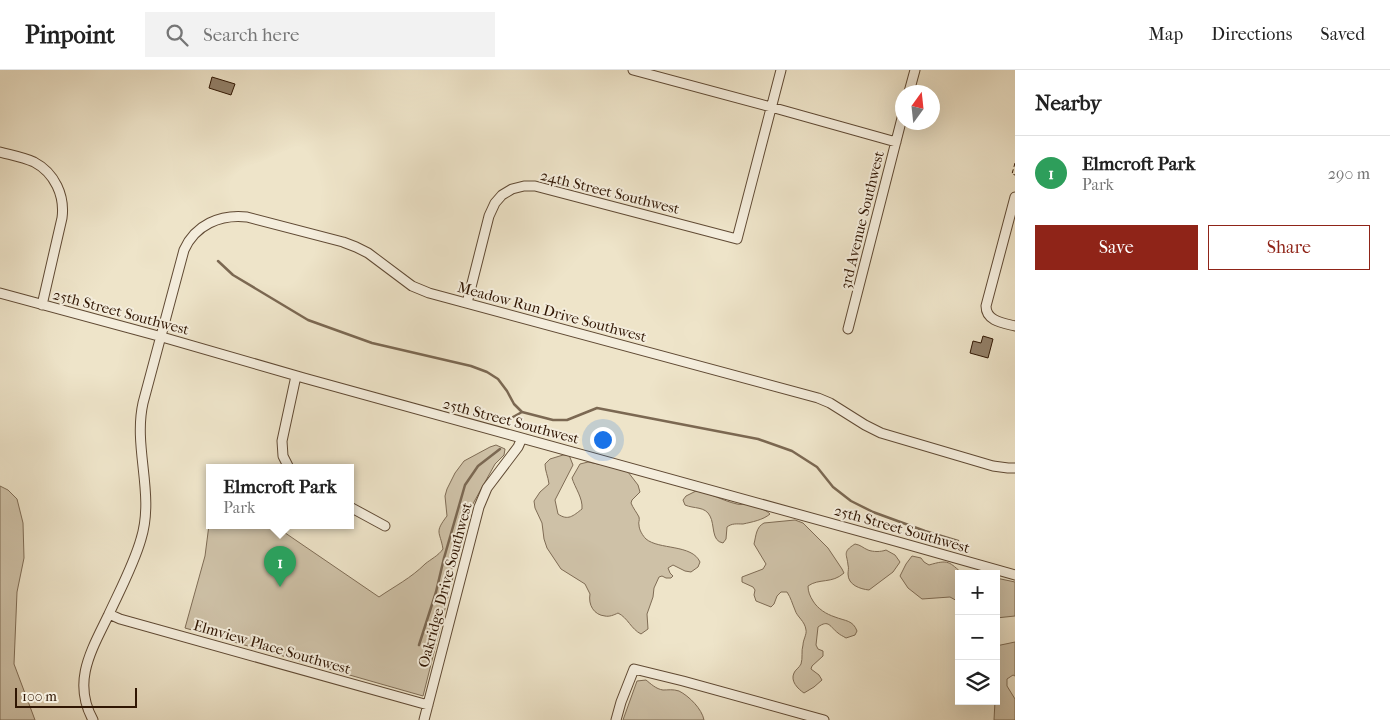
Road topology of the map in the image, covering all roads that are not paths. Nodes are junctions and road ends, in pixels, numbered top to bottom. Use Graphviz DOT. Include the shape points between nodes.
graph roads {
  1 [pos="633,70"];
  2 [pos="781,70"];
  3 [pos="915,70"];
  4 [pos="654,73"];
  5 [pos="911,85"];
  6 [pos="771,107"];
  7 [pos="899,130"];
  8 [pos="896,142"];
  9 [pos="0,152"];
  10 [pos="1015,197"];
  11 [pos="0,293"];
  12 [pos="467,303"];
  13 [pos="42,305"];
  14 [pos="1015,326"];
  15 [pos="848,329"];
  16 [pos="162,337"];
  17 [pos="296,376"];
  18 [pos="522,438"];
  19 [pos="287,464"];
  20 [pos="1015,468"];
  21 [pos="354,509"];
  22 [pos="385,526"];
  23 [pos="1015,575"];
  24 [pos="109,614"];
  25 [pos="428,705"];
  26 [pos="93,720"];
  27 [pos="424,720"];
  28 [pos="616,720"];
  29 [pos="824,720"];
  1 -- 4 [label="street"];
  2 -- 6 [label="street"];
  3 -- 5 [label="street"];
  4 -- 6 [label="street"];
  6 -- 8 [label="street"];
  6 -- 12 [label="street, 24th Street Southwest" via="738,239 536,186 518,187 502,195 492,209"];
  7 -- 8 [label="street, 3rd Avenue Southwest"];
  8 -- 15 [label="street, 3rd Avenue Southwest"];
  9 -- 13 [label="street" via="25,158 40,166 54,180 60,192 62,218"];
  10 -- 14 [label="street" via="986,306 992,318"];
  11 -- 13 [label="street, 25th Street Southwest"];
  12 -- 16 [label="street, Meadow Run Drive Southwest" via="418,289 368,253 349,244 247,217 228,217 208,223 187,244"];
  12 -- 20 [label="street, Meadow Run Drive Southwest" via="818,398 889,436 994,466"];
  13 -- 16 [label="street, 25th Street Southwest"];
  16 -- 17 [label="street, 25th Street Southwest"];
  16 -- 24 [label="street, Meadow Run Drive Southwest" via="140,415 145,523"];
  17 -- 18 [label="street, 25th Street Southwest"];
  17 -- 19 [label="street" via="282,441"];
  18 -- 23 [label="street, 25th Street Southwest"];
  18 -- 25 [label="street, Oakridge Drive Southwest" via="478,507"];
  21 -- 22 [label="street"];
  24 -- 25 [label="street, Elmview Place Southwest"];
  24 -- 26 [label="street, Meadow Run Drive Southwest" via="84,674 86,705"];
  25 -- 27 [label="street, Oakridge Drive Southwest"];
  28 -- 29 [label="street" via="634,669"];
}
